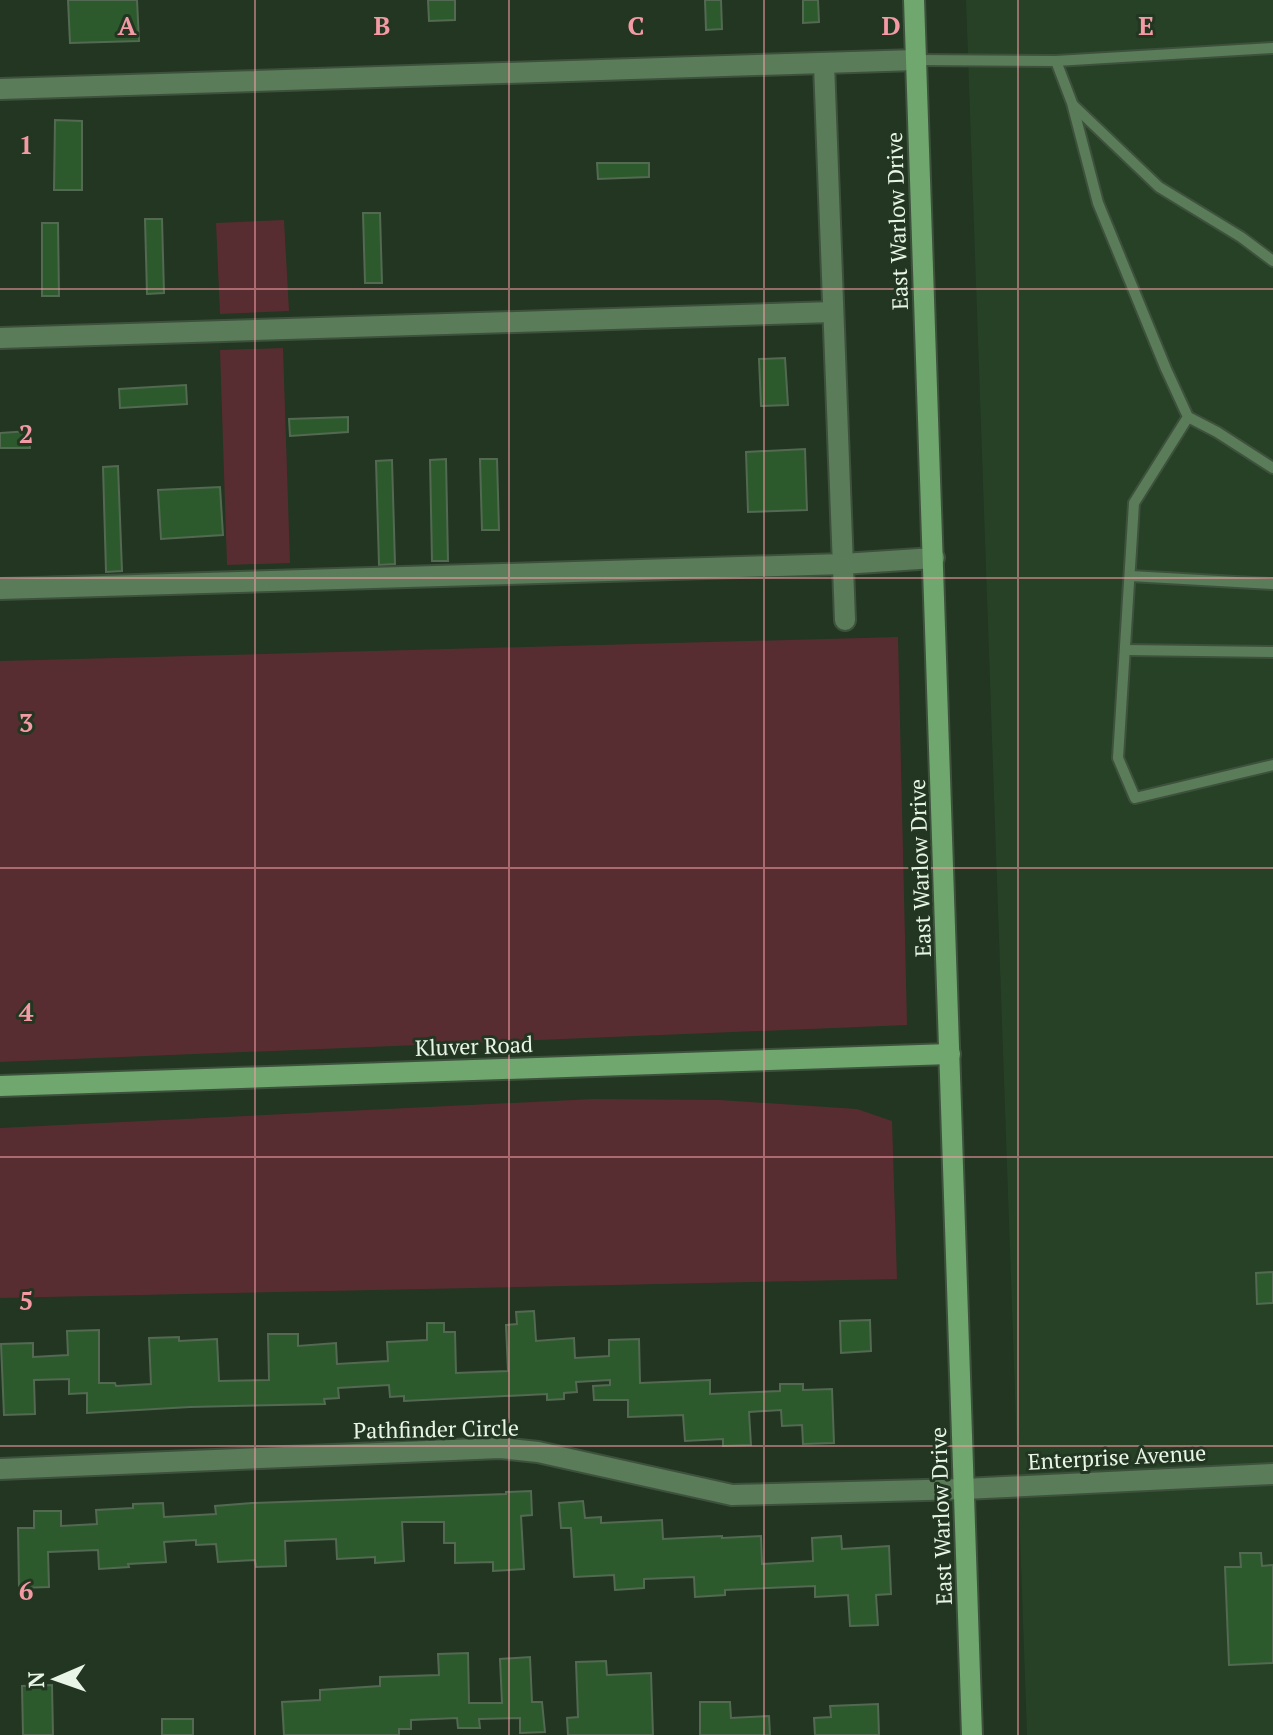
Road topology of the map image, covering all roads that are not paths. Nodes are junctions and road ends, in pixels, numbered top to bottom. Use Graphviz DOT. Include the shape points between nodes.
graph roads {
  1 [pos="914,0"];
  2 [pos="1273,48"];
  3 [pos="916,60"];
  4 [pos="1056,61"];
  5 [pos="824,64"];
  6 [pos="0,89"];
  7 [pos="1072,103"];
  8 [pos="1273,261"];
  9 [pos="833,312"];
  10 [pos="0,338"];
  11 [pos="1188,417"];
  12 [pos="1273,468"];
  13 [pos="934,558"];
  14 [pos="843,564"];
  15 [pos="1130,576"];
  16 [pos="1273,584"];
  17 [pos="0,589"];
  18 [pos="845,620"];
  19 [pos="1126,650"];
  20 [pos="1273,652"];
  21 [pos="1273,765"];
  22 [pos="950,1054"];
  23 [pos="0,1086"];
  24 [pos="0,1469"];
  25 [pos="1273,1474"];
  26 [pos="964,1489"];
  27 [pos="972,1735"];
  1 -- 3 [label="street, East Warlow Drive"];
  2 -- 4 [label="lane"];
  3 -- 4 [label="lane"];
  3 -- 5 [label="street"];
  3 -- 13 [label="street, East Warlow Drive"];
  4 -- 7 [label="lane"];
  5 -- 6 [label="street"];
  5 -- 9 [label="street"];
  7 -- 8 [label="lane" via="1159,187"];
  7 -- 11 [label="lane" via="1098,203"];
  9 -- 10 [label="street"];
  9 -- 14 [label="street"];
  11 -- 12 [label="lane"];
  11 -- 15 [label="lane" via="1134,503"];
  13 -- 14 [label="street"];
  13 -- 22 [label="street, East Warlow Drive"];
  14 -- 17 [label="street"];
  14 -- 18 [label="street"];
  15 -- 16 [label="lane"];
  15 -- 19 [label="lane"];
  19 -- 20 [label="lane"];
  19 -- 21 [label="lane" via="1118,758 1135,798"];
  22 -- 23 [label="street, Kluver Road"];
  22 -- 26 [label="street, East Warlow Drive"];
  24 -- 26 [label="street, Pathfinder Circle" via="500,1448 732,1495"];
  25 -- 26 [label="street, Enterprise Avenue"];
  26 -- 27 [label="street, East Warlow Drive"];
}
